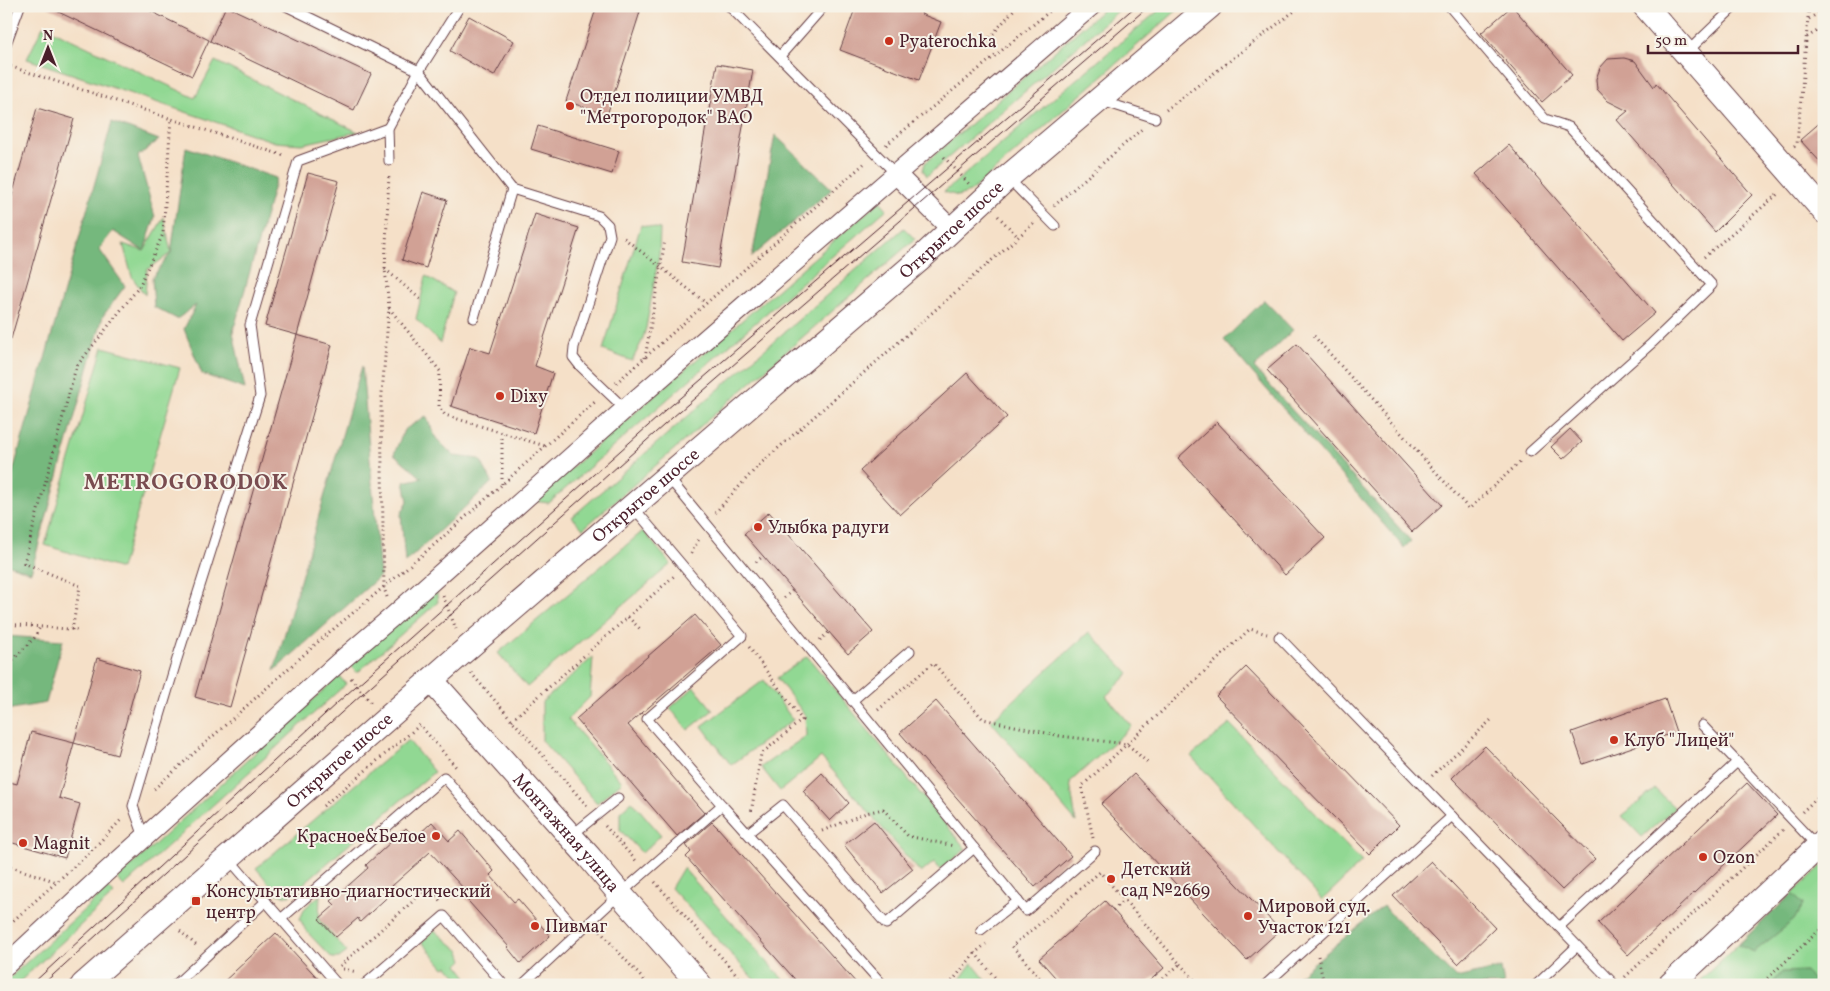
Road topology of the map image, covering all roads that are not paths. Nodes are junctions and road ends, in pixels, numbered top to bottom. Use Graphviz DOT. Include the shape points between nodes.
graph roads {
  1 [pos="20,6"];
  2 [pos="286,6"];
  3 [pos="460,6"];
  4 [pos="730,6"];
  5 [pos="824,6"];
  6 [pos="1091,6"];
  7 [pos="1210,6"];
  8 [pos="1449,6"];
  9 [pos="1645,6"];
  10 [pos="1735,6"];
  11 [pos="6,44"];
  12 [pos="1686,53"];
  13 [pos="780,56"];
  14 [pos="419,71"];
  15 [pos="1099,100"];
  16 [pos="1155,118"];
  17 [pos="388,128"];
  18 [pos="389,161"];
  19 [pos="896,174"];
  20 [pos="1008,177"];
  21 [pos="512,189"];
  22 [pos="1824,211"];
  23 [pos="1055,226"];
  24 [pos="952,230"];
  25 [pos="474,318"];
  26 [pos="625,409"];
  27 [pos="1530,452"];
  28 [pos="668,477"];
  29 [pos="633,507"];
  30 [pos="1279,637"];
  31 [pos="910,651"];
  32 [pos="431,680"];
  33 [pos="852,701"];
  34 [pos="1702,725"];
  35 [pos="1736,763"];
  36 [pos="618,798"];
  37 [pos="722,805"];
  38 [pos="1452,816"];
  39 [pos="748,833"];
  40 [pos="571,836"];
  41 [pos="144,838"];
  42 [pos="1821,844"];
  43 [pos="973,849"];
  44 [pos="1096,851"];
  45 [pos="227,857"];
  46 [pos="620,894"];
  47 [pos="1018,901"];
  48 [pos="266,902"];
  49 [pos="281,919"];
  50 [pos="1559,927"];
  51 [pos="981,930"];
  52 [pos="579,932"];
  53 [pos="1577,946"];
  54 [pos="6,965"];
  55 [pos="83,985"];
  56 [pos="175,985"];
  57 [pos="338,985"];
  58 [pos="364,985"];
  59 [pos="504,985"];
  60 [pos="522,985"];
  61 [pos="700,985"];
  62 [pos="883,985"];
  63 [pos="1265,985"];
  64 [pos="1536,985"];
  65 [pos="1615,985"];
  66 [pos="1670,985"];
  1 -- 11 [label="lane"];
  2 -- 14 [label="lane"];
  3 -- 14 [label="lane"];
  4 -- 13 [label="lane"];
  5 -- 13 [label="lane"];
  6 -- 19 [label="street"];
  7 -- 15 [label="street, Открытое шоссе"];
  8 -- 27 [label="lane" via="1545,119 1569,127 1712,285"];
  9 -- 12 [label="street"];
  10 -- 12 [label="lane"];
  12 -- 22 [label="street"];
  13 -- 19 [label="lane"];
  14 -- 17 [label="lane"];
  14 -- 21 [label="lane"];
  15 -- 16 [label="lane"];
  15 -- 20 [label="street, Открытое шоссе"];
  17 -- 18 [label="lane"];
  17 -- 41 [label="lane" via="298,161 250,325 260,396 133,806"];
  19 -- 24 [label="street"];
  19 -- 26 [label="street"];
  20 -- 23 [label="lane"];
  20 -- 24 [label="street, Открытое шоссе"];
  21 -- 25 [label="lane"];
  21 -- 26 [label="lane" via="599,216 608,225 610,236 573,357"];
  24 -- 28 [label="street, Открытое шоссе"];
  26 -- 41 [label="street"];
  28 -- 29 [label="street, Открытое шоссе"];
  28 -- 33 [label="lane"];
  29 -- 32 [label="street, Открытое шоссе"];
  29 -- 37 [label="lane" via="742,636 647,719"];
  30 -- 38 [label="lane"];
  31 -- 33 [label="lane"];
  32 -- 40 [label="street, Монтажная улица"];
  32 -- 45 [label="street, Открытое шоссе"];
  33 -- 43 [label="lane"];
  34 -- 35 [label="lane"];
  35 -- 42 [label="lane"];
  35 -- 50 [label="lane"];
  36 -- 40 [label="lane"];
  37 -- 39 [label="lane"];
  37 -- 46 [label="lane"];
  38 -- 50 [label="lane"];
  38 -- 63 [label="lane"];
  39 -- 43 [label="lane" via="783,805 886,924"];
  39 -- 62 [label="lane"];
  40 -- 46 [label="street, Монтажная улица"];
  41 -- 54 [label="street"];
  42 -- 66 [label="street"];
  43 -- 47 [label="lane"];
  44 -- 47 [label="lane" via="1026,911"];
  45 -- 48 [label="lane"];
  45 -- 55 [label="street, Открытое шоссе"];
  46 -- 52 [label="lane"];
  46 -- 61 [label="street, Монтажная улица"];
  47 -- 51 [label="lane"];
  48 -- 49 [label="lane"];
  48 -- 56 [label="lane"];
  49 -- 52 [label="lane" via="444,777"];
  49 -- 57 [label="lane"];
  50 -- 53 [label="lane"];
  52 -- 60 [label="lane"];
  53 -- 64 [label="lane"];
  53 -- 65 [label="lane"];
  58 -- 59 [label="lane" via="444,916"];
}
